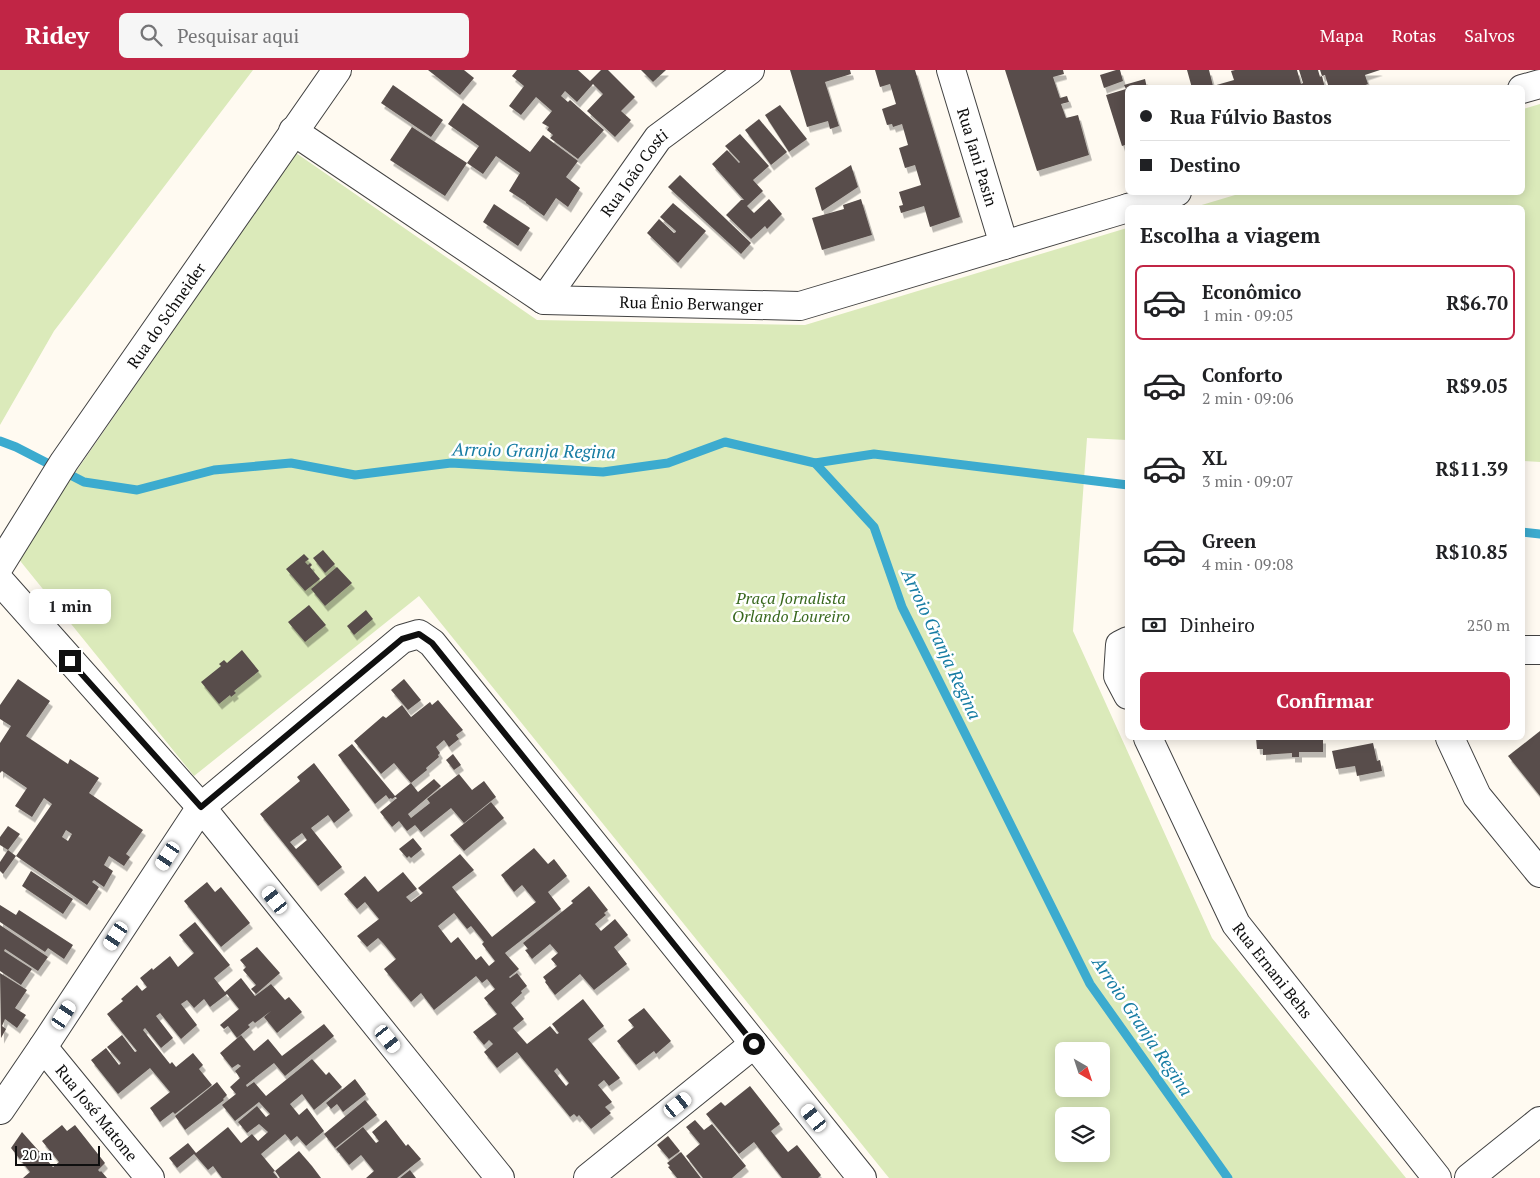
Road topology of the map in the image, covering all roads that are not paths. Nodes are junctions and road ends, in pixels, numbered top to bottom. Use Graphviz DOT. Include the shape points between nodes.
graph roads {
  1 [pos="337,70"];
  2 [pos="750,70"];
  3 [pos="951,70"];
  4 [pos="1540,84"];
  5 [pos="1525,88"];
  6 [pos="293,132"];
  7 [pos="1169,195"];
  8 [pos="1137,205"];
  9 [pos="1125,209"];
  10 [pos="1004,245"];
  11 [pos="544,300"];
  12 [pos="0,565"];
  13 [pos="0,581"];
  14 [pos="1125,642"];
  15 [pos="1525,650"];
  16 [pos="1540,650"];
  17 [pos="1125,689"];
  18 [pos="1149,740"];
  19 [pos="1451,740"];
  20 [pos="201,807"];
  21 [pos="1540,873"];
  22 [pos="754,1044"];
  23 [pos="43,1047"];
  24 [pos="0,1110"];
  25 [pos="1540,1121"];
  26 [pos="150,1178"];
  27 [pos="500,1178"];
  28 [pos="588,1178"];
  29 [pos="862,1178"];
  30 [pos="1437,1178"];
  31 [pos="1469,1178"];
  1 -- 6 [label="street, Rua do Schneider"];
  2 -- 11 [label="street, Rua João Costi" via="658,138"];
  3 -- 10 [label="street, Rua Jani Pasin"];
  4 -- 5 [label="street"];
  6 -- 11 [label="street"];
  6 -- 12 [label="street, Rua do Schneider" via="57,472"];
  7 -- 8 [label="street, Rua Ênio Berwanger"];
  9 -- 10 [label="street, Rua Ênio Berwanger"];
  10 -- 11 [label="street, Rua Ênio Berwanger" via="800,306"];
  13 -- 20 [label="street"];
  14 -- 17 [label="street" via="1120,645 1118,676"];
  15 -- 16 [label="street"];
  18 -- 30 [label="street, Rua Ernani Behs" via="1236,924"];
  19 -- 21 [label="street" via="1477,796"];
  20 -- 22 [label="street" via="402,639 419,634 432,643"];
  20 -- 23 [label="street"];
  20 -- 27 [label="street"];
  22 -- 28 [label="street"];
  22 -- 29 [label="street"];
  23 -- 24 [label="street"];
  23 -- 26 [label="street, Rua José Matone"];
  25 -- 31 [label="street"];
}
